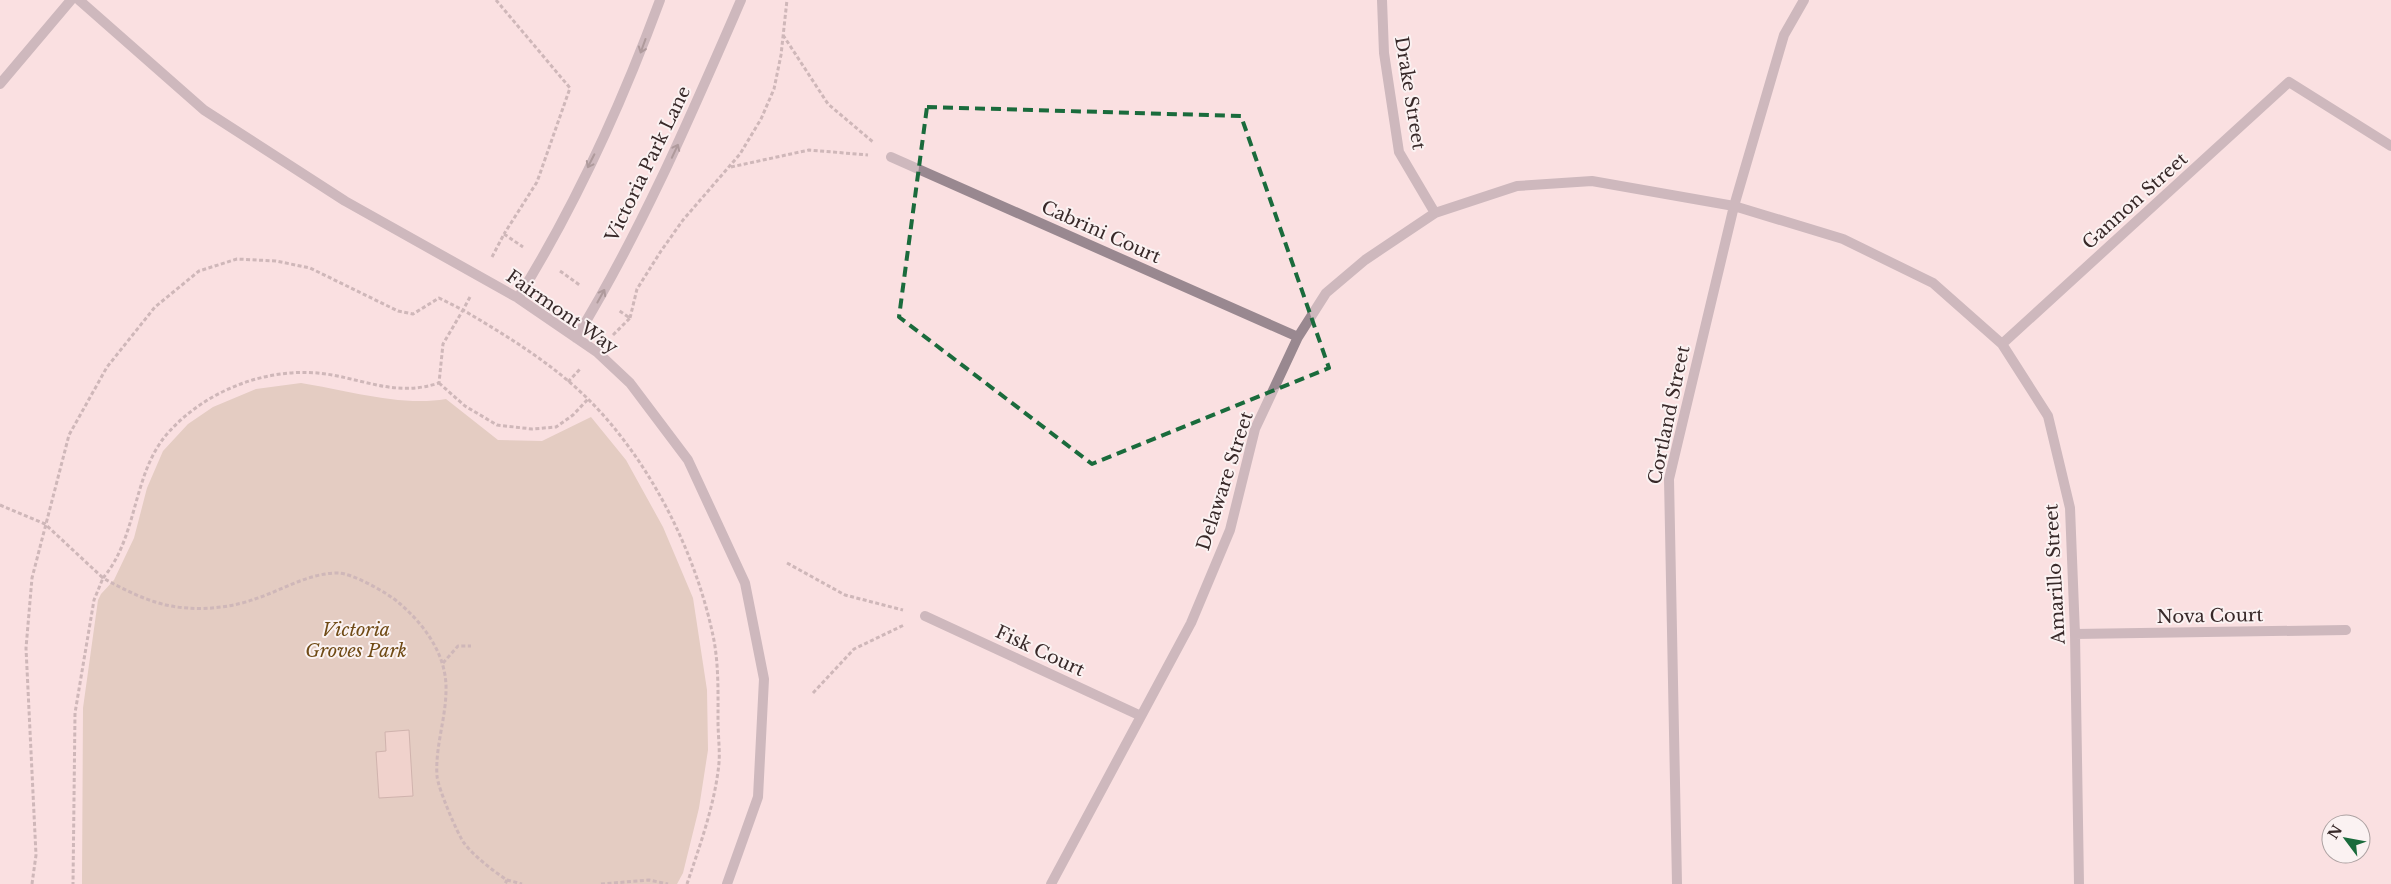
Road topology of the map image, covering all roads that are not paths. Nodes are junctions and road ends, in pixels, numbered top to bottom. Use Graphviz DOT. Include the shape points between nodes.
graph roads {
  1 [pos="70,0"];
  2 [pos="79,0"];
  3 [pos="660,0"];
  4 [pos="741,0"];
  5 [pos="1382,0"];
  6 [pos="1804,0"];
  7 [pos="0,84"];
  8 [pos="2391,146"];
  9 [pos="890,157"];
  10 [pos="1734,206"];
  11 [pos="1435,213"];
  12 [pos="518,298"];
  13 [pos="1298,337"];
  14 [pos="576,338"];
  15 [pos="2002,344"];
  16 [pos="925,616"];
  17 [pos="2346,630"];
  18 [pos="2075,634"];
  19 [pos="1141,716"];
  20 [pos="726,884"];
  21 [pos="1051,884"];
  22 [pos="1676,884"];
  23 [pos="2079,884"];
  1 -- 7 [label="street"];
  2 -- 12 [label="street, Fairmont Way" via="204,110 346,201"];
  3 -- 12 [label="street, one-way" via="612,118 542,259"];
  14 -- 4 [label="street, Victoria Park Lane, one-way" via="675,153"];
  5 -- 11 [label="street, Drake Street" via="1384,53 1399,152"];
  6 -- 10 [label="street, Cortland Street" via="1784,35"];
  8 -- 15 [label="street, Gannon Street" via="2289,82"];
  9 -- 13 [label="street, Cabrini Court"];
  10 -- 11 [label="street, Delaware Street" via="1592,181 1517,186"];
  10 -- 15 [label="street, Amarillo Street" via="1843,239 1933,283"];
  10 -- 22 [label="street, Cortland Street" via="1669,479"];
  11 -- 13 [label="street, Delaware Street" via="1365,260 1326,293"];
  12 -- 14 [label="street, Fairmont Way"];
  13 -- 19 [label="street, Delaware Street" via="1255,429 1230,530 1191,623"];
  14 -- 20 [label="street, Fairmont Way" via="597,352 630,383 688,460 745,583 764,679 758,797"];
  15 -- 18 [label="street, Amarillo Street" via="2048,416 2070,508"];
  16 -- 19 [label="street, Fisk Court"];
  17 -- 18 [label="street, Nova Court"];
  18 -- 23 [label="street, Amarillo Street"];
  19 -- 21 [label="street, Delaware Street"];
}
